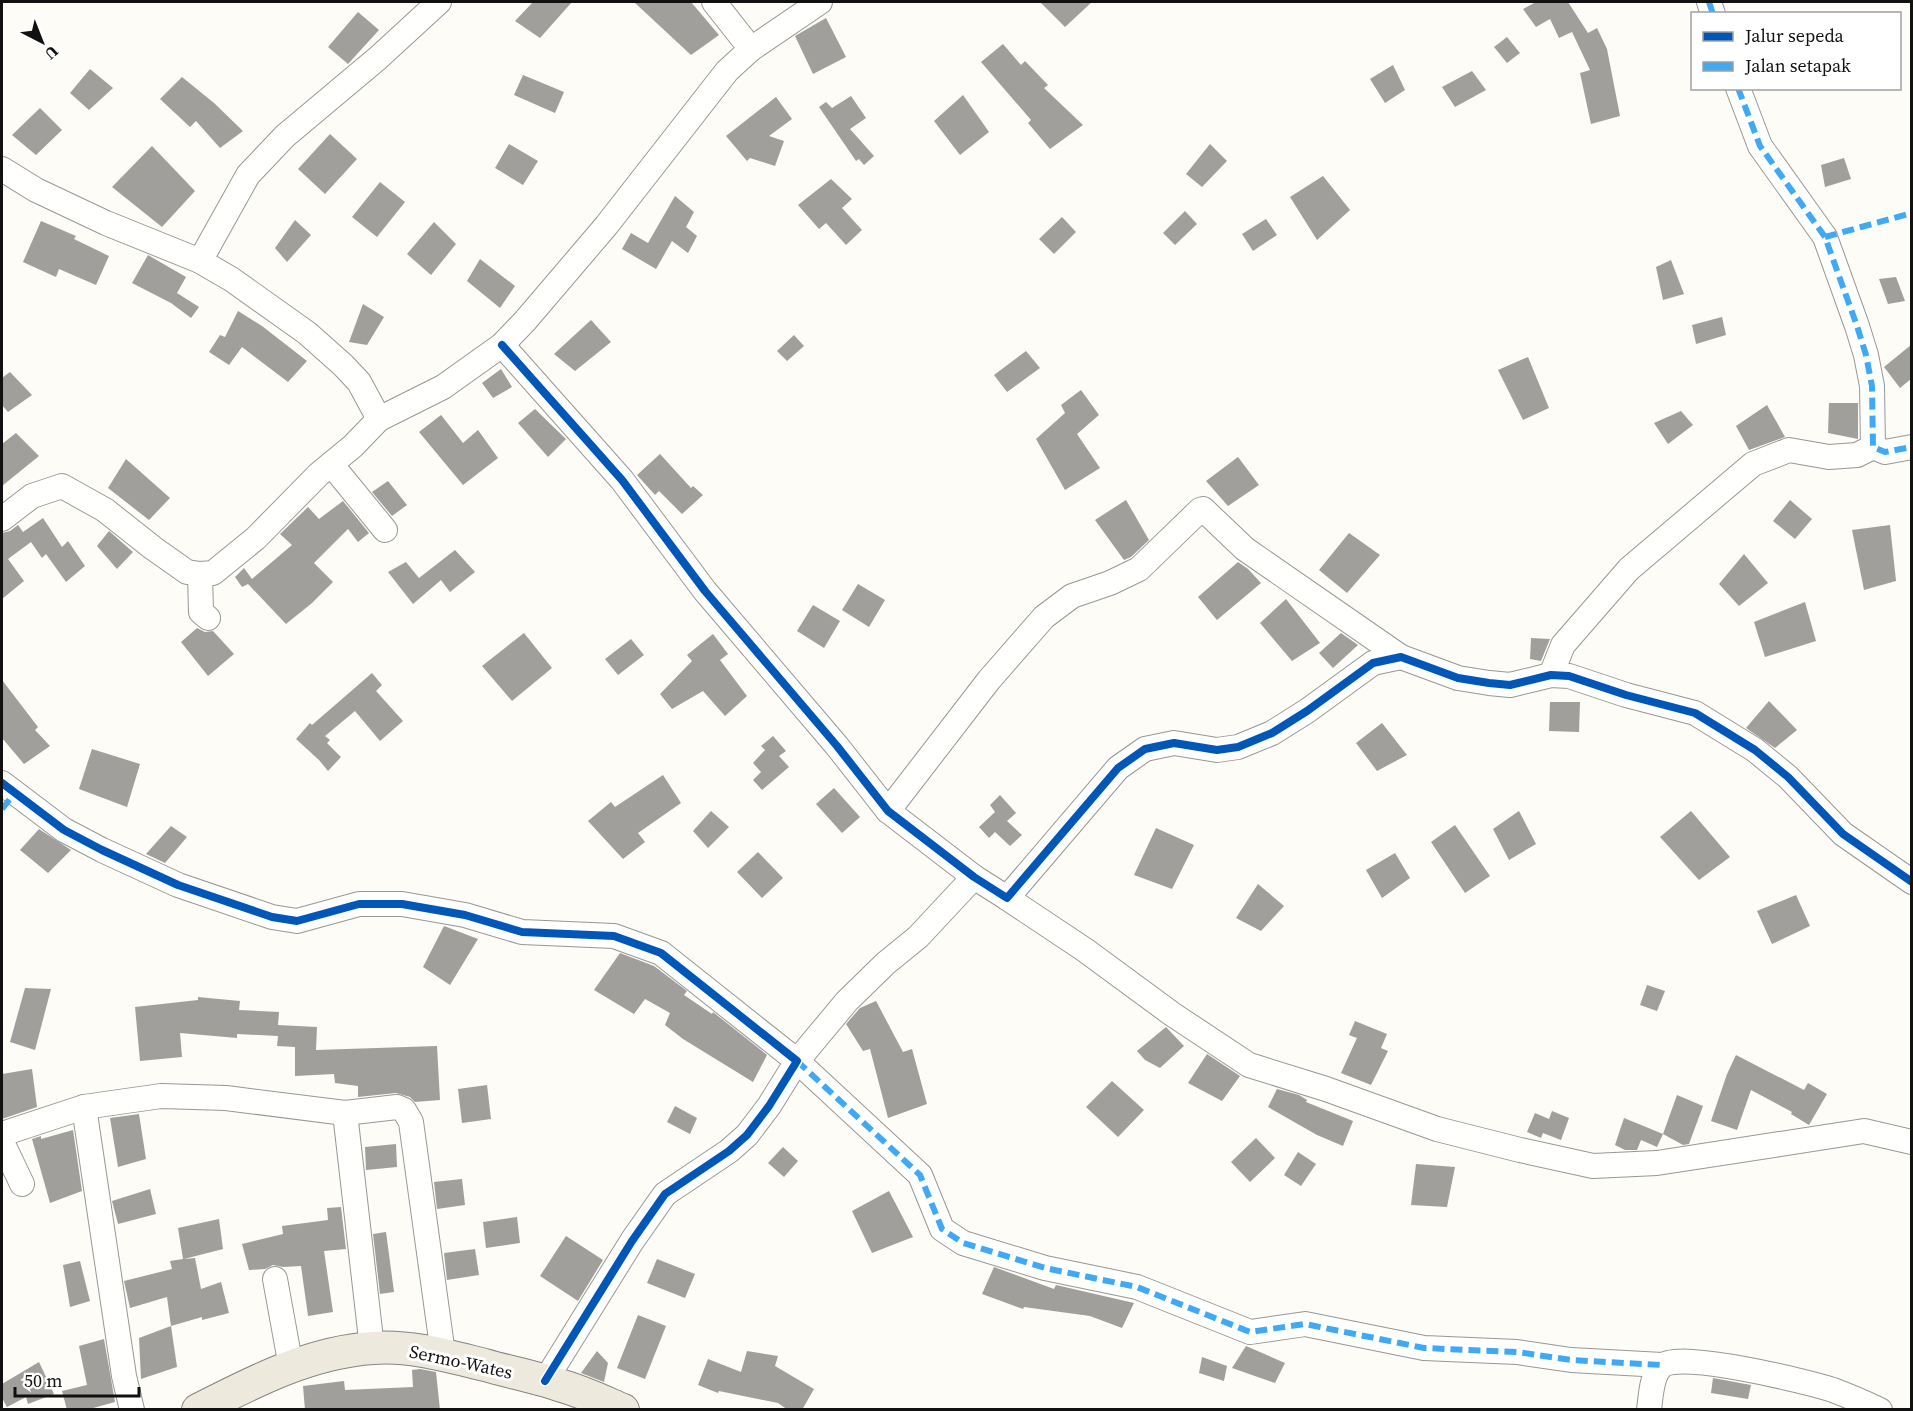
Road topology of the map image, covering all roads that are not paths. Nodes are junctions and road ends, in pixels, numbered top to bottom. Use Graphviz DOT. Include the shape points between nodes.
graph roads {
  1 [pos="439,2"];
  2 [pos="714,2"];
  3 [pos="820,2"];
  4 [pos="751,49"];
  5 [pos="1739,90"];
  6 [pos="2,169"];
  7 [pos="200,261"];
  8 [pos="502,345"];
  9 [pos="379,419"];
  10 [pos="1873,447"];
  11 [pos="1911,447"];
  12 [pos="331,464"];
  13 [pos="2,519"];
  14 [pos="385,530"];
  15 [pos="200,574"];
  16 [pos="208,618"];
  17 [pos="1401,657"];
  18 [pos="1551,675"];
  19 [pos="6,795"];
  20 [pos="888,811"];
  21 [pos="975,877"];
  22 [pos="1911,882"];
  23 [pos="1007,898"];
  24 [pos="797,1061"];
  25 [pos="84,1107"];
  26 [pos="345,1113"];
  27 [pos="2,1134"];
  28 [pos="2,1142"];
  29 [pos="1911,1142"];
  30 [pos="22,1184"];
  31 [pos="275,1279"];
  32 [pos="372,1348"];
  33 [pos="443,1354"];
  34 [pos="1662,1365"];
  35 [pos="291,1367"];
  36 [pos="545,1381"];
  37 [pos="132,1410"];
  38 [pos="198,1410"];
  39 [pos="623,1410"];
  40 [pos="1649,1410"];
  41 [pos="1880,1410"];
  1 -- 7 [label="street" via="285,136 248,175"];
  2 -- 4 [label="street"];
  3 -- 4 [label="street"];
  4 -- 8 [label="street" via="727,71 606,226"];
  5 -- 10 [label="street" via="1760,146 1825,237 1866,355 1872,386"];
  6 -- 7 [label="street" via="105,224"];
  7 -- 9 [label="street" via="298,326 334,357 359,382"];
  8 -- 9 [label="street" via="443,387"];
  8 -- 20 [label="street" via="622,480 705,591"];
  9 -- 12 [label="street"];
  10 -- 11 [label="street" via="1885,452"];
  10 -- 18 [label="street" via="1857,455 1829,457 1789,450 1754,464 1629,569 1563,645"];
  12 -- 14 [label="street"];
  12 -- 15 [label="street" via="226,564 213,573"];
  13 -- 15 [label="street" via="32,496 62,486 105,510 187,572"];
  15 -- 16 [label="street" via="201,612"];
  17 -- 18 [label="street" via="1458,678 1489,684 1510,685"];
  17 -- 20 [label="street" via="1245,549 1203,509 1139,569 1072,596 1044,617 989,680"];
  17 -- 23 [label="street" via="1373,663 1272,733 1238,747 1218,750 1174,742 1145,749 1118,768"];
  18 -- 22 [label="street" via="1569,676 1695,713 1755,750 1788,777 1843,834"];
  19 -- 24 [label="street" via="102,850 178,885 272,917 297,921 359,904 402,904 465,915 522,933 614,936 662,953"];
  20 -- 21 [label="street"];
  21 -- 23 [label="street"];
  21 -- 24 [label="street" via="918,938 847,1001"];
  23 -- 29 [label="street" via="1249,1065 1437,1129 1593,1166 1657,1163 1864,1131"];
  24 -- 34 [label="street" via="920,1175 942,1229 963,1243 1045,1268 1137,1287 1250,1332 1305,1324 1424,1348"];
  24 -- 36 [label="street" via="747,1135 665,1194"];
  25 -- 26 [label="street" via="160,1095 226,1098"];
  25 -- 27 [label="street"];
  25 -- 37 [label="street"];
  26 -- 32 [label="street"];
  26 -- 33 [label="street" via="397,1107 409,1116"];
  28 -- 30 [label="street"];
  31 -- 35 [label="street"];
  32 -- 33 [label="main road, Sermo-Wates"];
  32 -- 35 [label="main road, Sermo-Wates"];
  33 -- 36 [label="main road, Sermo-Wates"];
  34 -- 40 [label="street" via="1655,1375"];
  34 -- 41 [label="street" via="1671,1360 1729,1365 1831,1389"];
  35 -- 38 [label="main road, Sermo-Wates"];
  36 -- 39 [label="main road, Sermo-Wates"];
}
